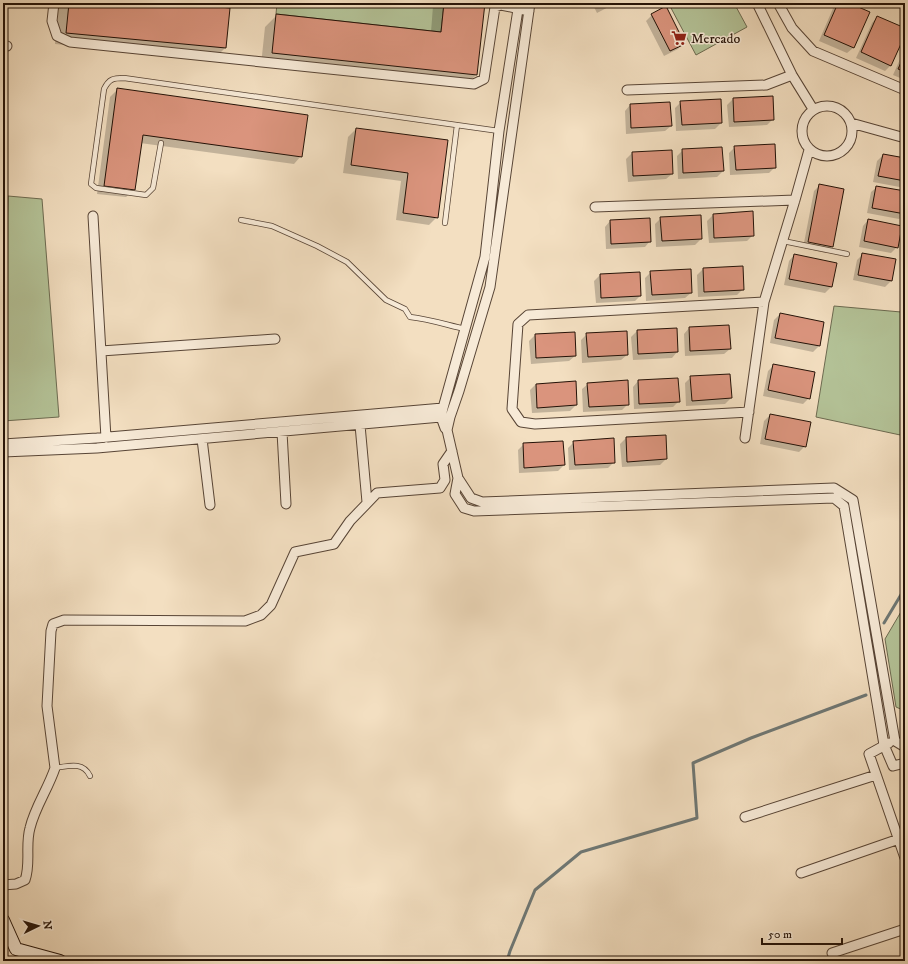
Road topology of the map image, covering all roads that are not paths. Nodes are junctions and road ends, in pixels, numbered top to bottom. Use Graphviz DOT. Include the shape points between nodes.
graph roads {
  1 [pos="54,3"];
  2 [pos="757,3"];
  3 [pos="778,3"];
  4 [pos="519,6"];
  5 [pos="530,7"];
  6 [pos="792,75"];
  7 [pos="627,90"];
  8 [pos="905,90"];
  9 [pos="813,109"];
  10 [pos="851,123"];
  11 [pos="457,125"];
  12 [pos="499,131"];
  13 [pos="905,138"];
  14 [pos="161,142"];
  15 [pos="809,150"];
  16 [pos="795,200"];
  17 [pos="595,207"];
  18 [pos="93,216"];
  19 [pos="241,220"];
  20 [pos="445,222"];
  21 [pos="783,241"];
  22 [pos="847,254"];
  23 [pos="764,302"];
  24 [pos="465,329"];
  25 [pos="276,340"];
  26 [pos="101,351"];
  27 [pos="749,412"];
  28 [pos="442,413"];
  29 [pos="360,425"];
  30 [pos="447,430"];
  31 [pos="282,432"];
  32 [pos="106,438"];
  33 [pos="745,438"];
  34 [pos="202,439"];
  35 [pos="3,444"];
  36 [pos="452,451"];
  37 [pos="3,452"];
  38 [pos="458,478"];
  39 [pos="367,502"];
  40 [pos="286,504"];
  41 [pos="210,505"];
  42 [pos="895,741"];
  43 [pos="884,745"];
  44 [pos="905,747"];
  45 [pos="905,763"];
  46 [pos="55,768"];
  47 [pos="876,775"];
  48 [pos="90,776"];
  49 [pos="745,817"];
  50 [pos="899,839"];
  51 [pos="905,858"];
  52 [pos="801,873"];
  53 [pos="3,885"];
  54 [pos="3,920"];
  55 [pos="905,929"];
  56 [pos="832,953"];
  57 [pos="60,961"];
  1 -- 4 [label="street" via="52,21 57,36 70,42 474,84 484,79 495,7"];
  2 -- 6 [label="street"];
  3 -- 8 [label="street" via="792,28 813,51"];
  4 -- 5 [label="street"];
  4 -- 12 [label="street"];
  5 -- 30 [label="street" via="490,287"];
  6 -- 7 [label="street" via="766,85"];
  6 -- 9 [label="street"];
  9 -- 10 [label="street" via="824,106 836,107 845,113"];
  9 -- 15 [label="street" via="801,128 803,140"];
  10 -- 13 [label="street"];
  10 -- 15 [label="street" via="849,145 841,153 830,157 818,156"];
  11 -- 12 [label="lane"];
  11 -- 14 [label="lane" via="115,78 107,82 104,89 91,184 96,188 146,195 152,188"];
  11 -- 20 [label="lane"];
  12 -- 24 [label="street" via="485,257"];
  15 -- 16 [label="street"];
  16 -- 17 [label="street"];
  16 -- 21 [label="street"];
  18 -- 26 [label="street"];
  19 -- 24 [label="lane" via="272,226 346,262 386,300 404,309 410,317"];
  21 -- 22 [label="lane"];
  21 -- 23 [label="street"];
  23 -- 27 [label="street"];
  23 -- 27 [label="street" via="528,315 518,324 512,409 521,422 535,424"];
  24 -- 28 [label="street"];
  25 -- 26 [label="street"];
  26 -- 32 [label="street"];
  27 -- 33 [label="street"];
  28 -- 29 [label="street"];
  28 -- 30 [label="street"];
  28 -- 32 [label="street"];
  29 -- 31 [label="street"];
  29 -- 39 [label="street"];
  30 -- 36 [label="street"];
  31 -- 34 [label="street"];
  31 -- 40 [label="street"];
  32 -- 35 [label="street"];
  34 -- 37 [label="street" via="97,448"];
  34 -- 41 [label="street"];
  36 -- 38 [label="street"];
  36 -- 39 [label="street" via="443,464 445,480 440,488 377,494"];
  38 -- 42 [label="street" via="471,498 482,502 834,488 853,500"];
  38 -- 43 [label="street" via="455,494 464,508 474,511 834,498 844,506"];
  39 -- 46 [label="street" via="334,544 295,552 271,605 261,615 245,621 64,620 53,624 50,631 47,706"];
  42 -- 43 [label="street"];
  42 -- 44 [label="street"];
  43 -- 45 [label="street" via="893,766"];
  43 -- 47 [label="street" via="869,754"];
  46 -- 48 [label="lane" via="78,765 88,771"];
  46 -- 53 [label="street" via="29,830 28,873 25,880"];
  47 -- 49 [label="street"];
  47 -- 50 [label="street"];
  50 -- 51 [label="street"];
  50 -- 52 [label="street"];
  54 -- 57 [label="street" via="16,948"];
  55 -- 56 [label="street"];
}
